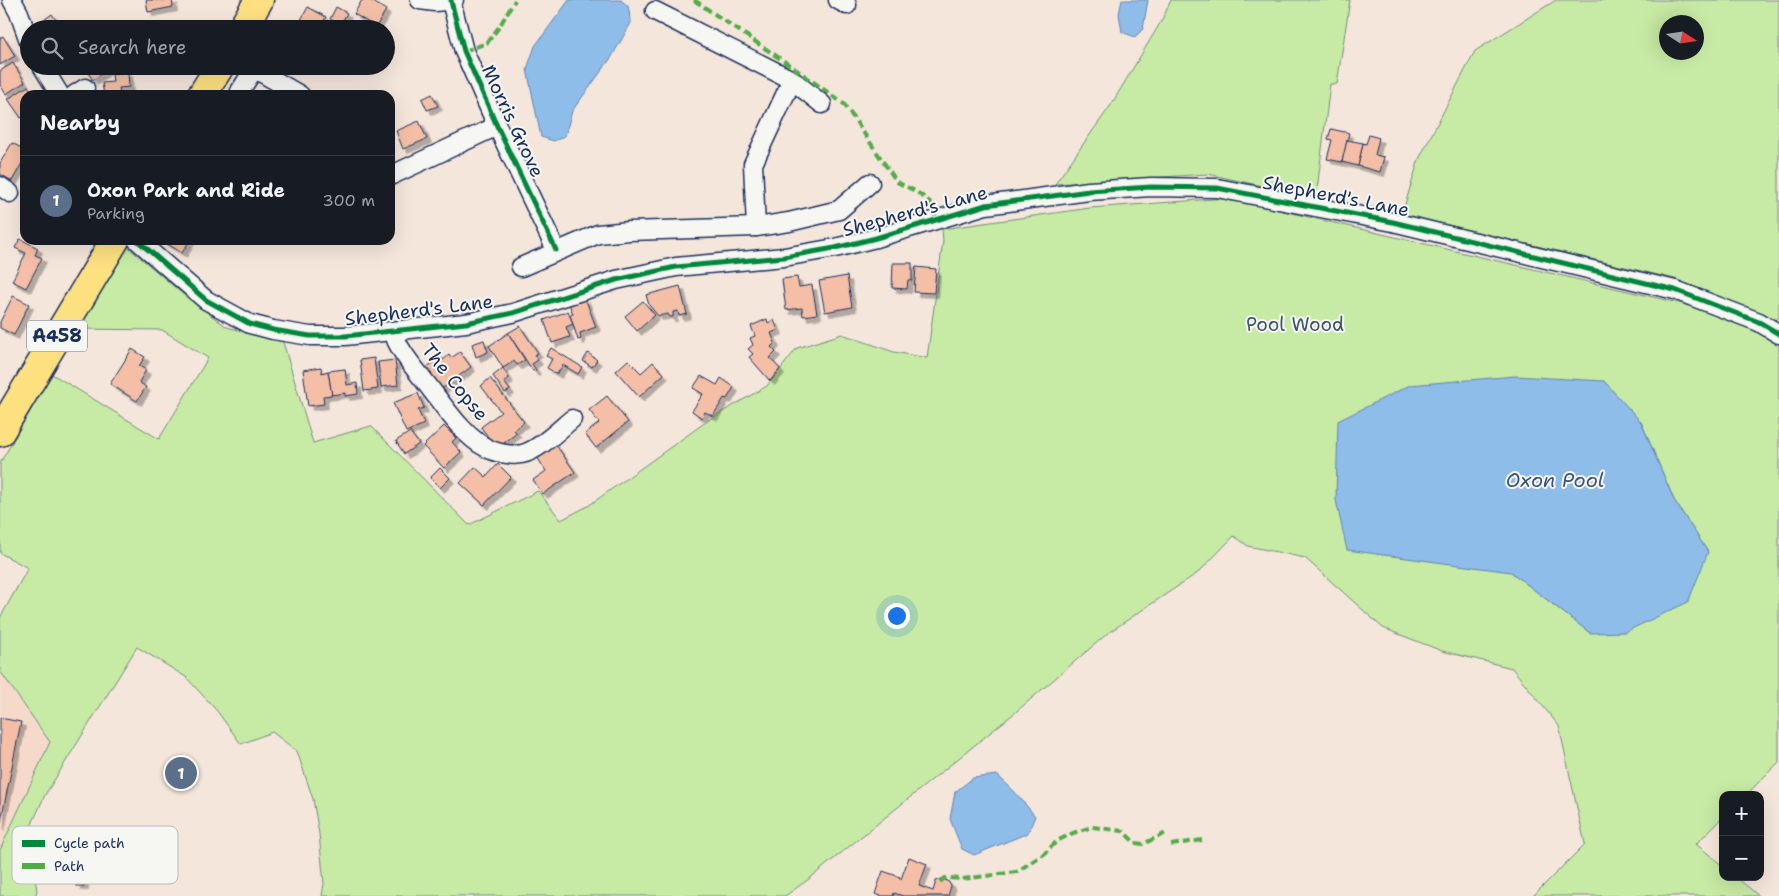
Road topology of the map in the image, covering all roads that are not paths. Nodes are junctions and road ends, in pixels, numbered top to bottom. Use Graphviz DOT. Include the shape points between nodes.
graph roads {
  1 [pos="12,0"];
  2 [pos="259,0"];
  3 [pos="420,0"];
  4 [pos="452,1"];
  5 [pos="655,11"];
  6 [pos="22,20"];
  7 [pos="247,20"];
  8 [pos="48,75"];
  9 [pos="214,75"];
  10 [pos="251,75"];
  11 [pos="267,75"];
  12 [pos="792,80"];
  13 [pos="57,90"];
  14 [pos="205,90"];
  15 [pos="241,90"];
  16 [pos="292,90"];
  17 [pos="822,104"];
  18 [pos="497,126"];
  19 [pos="395,174"];
  20 [pos="870,183"];
  21 [pos="756,227"];
  22 [pos="113,245"];
  23 [pos="143,245"];
  24 [pos="556,250"];
  25 [pos="521,267"];
  26 [pos="395,331"];
  27 [pos="1779,334"];
  28 [pos="572,419"];
  29 [pos="0,432"];
  1 -- 6 [label="street"];
  2 -- 7 [label="main road"];
  3 -- 4 [label="street"];
  4 -- 18 [label="street, Morris Grove" via="464,51"];
  5 -- 12 [label="street"];
  8 -- 13 [label="street"];
  9 -- 14 [label="main road"];
  10 -- 15 [label="street"];
  11 -- 16 [label="street"];
  12 -- 17 [label="street"];
  12 -- 21 [label="street" via="753,164"];
  18 -- 19 [label="street, Morris Grove"];
  18 -- 24 [label="street, Morris Grove"];
  20 -- 21 [label="street" via="839,210"];
  21 -- 24 [label="street" via="598,234"];
  22 -- 29 [label="main road, A458"];
  23 -- 26 [label="street, Shepherd's Lane" via="206,300 250,324 310,336"];
  24 -- 25 [label="street"];
  26 -- 27 [label="street, Shepherd's Lane" via="466,323 513,313 616,280 676,267 784,257 834,248 986,205 1089,191 1151,187 1218,188 1403,224 1675,290 1759,322"];
  26 -- 28 [label="street, The Copse" via="396,340 413,366 470,436 484,447 496,452 523,454"];
}
